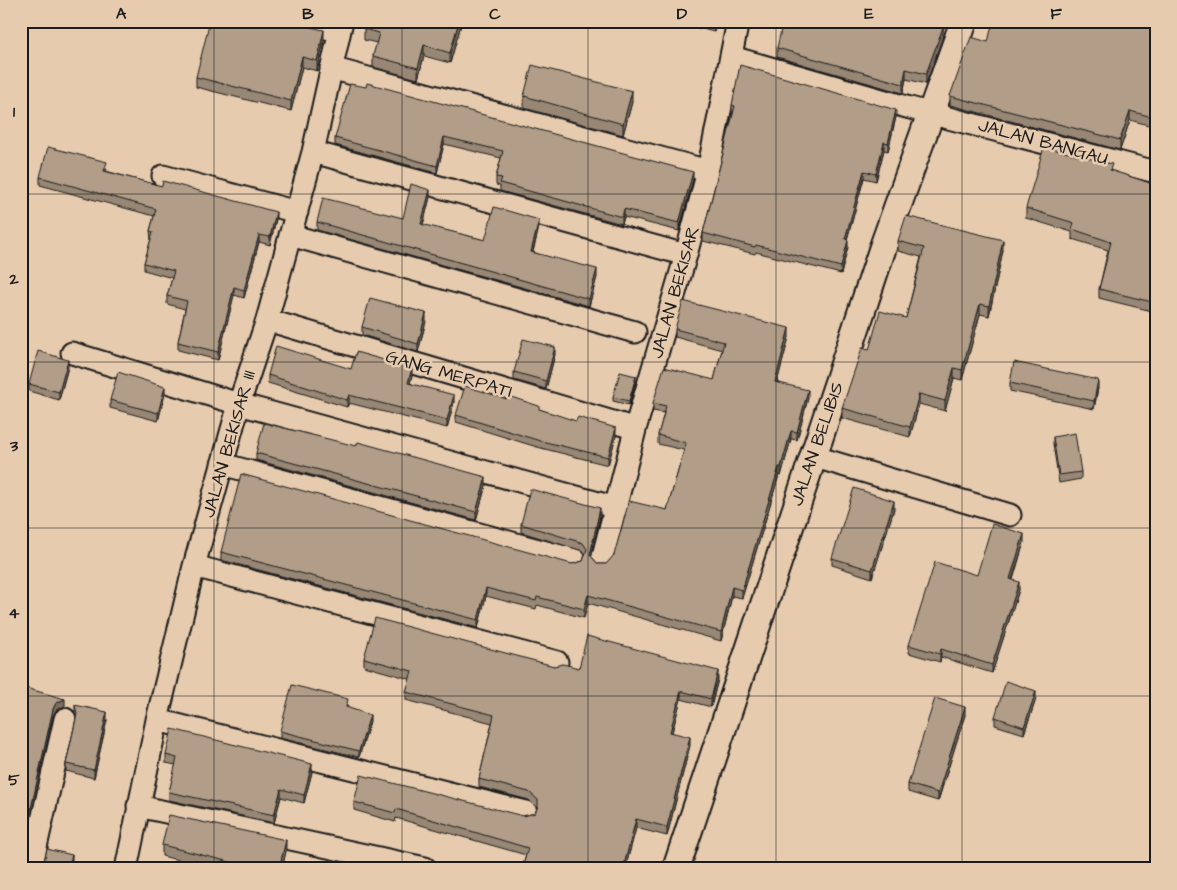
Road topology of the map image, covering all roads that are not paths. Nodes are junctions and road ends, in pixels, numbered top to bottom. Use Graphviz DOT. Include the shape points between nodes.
graph roads {
  1 [pos="295,21"];
  2 [pos="738,21"];
  3 [pos="964,21"];
  4 [pos="340,26"];
  5 [pos="732,57"];
  6 [pos="331,68"];
  7 [pos="931,113"];
  8 [pos="313,152"];
  9 [pos="708,171"];
  10 [pos="1156,172"];
  11 [pos="163,176"];
  12 [pos="297,212"];
  13 [pos="290,235"];
  14 [pos="686,255"];
  15 [pos="267,320"];
  16 [pos="635,332"];
  17 [pos="72,353"];
  18 [pos="239,404"];
  19 [pos="630,427"];
  20 [pos="812,456"];
  21 [pos="222,464"];
  22 [pos="617,508"];
  23 [pos="1010,515"];
  24 [pos="575,560"];
  25 [pos="602,560"];
  26 [pos="194,566"];
  27 [pos="557,662"];
  28 [pos="65,719"];
  29 [pos="157,720"];
  30 [pos="138,806"];
  31 [pos="526,812"];
  32 [pos="425,868"];
  33 [pos="31,869"];
  34 [pos="126,869"];
  35 [pos="676,869"];
  1 -- 4 [label="street"];
  2 -- 5 [label="street, JALAN BEKISAR"];
  3 -- 7 [label="street, JALAN BELIBIS"];
  4 -- 6 [label="street, JALAN BEKISAR III"];
  5 -- 7 [label="street, JALAN BANGAU"];
  5 -- 9 [label="street, JALAN BEKISAR"];
  6 -- 8 [label="street, JALAN BEKISAR III"];
  6 -- 9 [label="street"];
  7 -- 10 [label="street, JALAN BANGAU"];
  7 -- 20 [label="street, JALAN BELIBIS"];
  8 -- 12 [label="street, JALAN BEKISAR III"];
  8 -- 14 [label="street"];
  9 -- 14 [label="street, JALAN BEKISAR"];
  11 -- 12 [label="street"];
  12 -- 13 [label="street, JALAN BEKISAR III"];
  13 -- 15 [label="street, JALAN BEKISAR III"];
  13 -- 16 [label="street"];
  14 -- 22 [label="street, JALAN BEKISAR" via="636,426"];
  15 -- 18 [label="street, JALAN BEKISAR III"];
  15 -- 19 [label="street, GANG MERPATI"];
  17 -- 18 [label="street"];
  18 -- 21 [label="street, JALAN BEKISAR III"];
  18 -- 22 [label="street"];
  20 -- 23 [label="street"];
  20 -- 35 [label="street, JALAN BELIBIS"];
  21 -- 24 [label="street"];
  21 -- 26 [label="street, JALAN BEKISAR III"];
  22 -- 25 [label="street, JALAN BEKISAR"];
  26 -- 27 [label="street"];
  26 -- 29 [label="street, JALAN BEKISAR III"];
  28 -- 33 [label="street"];
  29 -- 30 [label="street, JALAN BEKISAR III"];
  29 -- 31 [label="street"];
  30 -- 32 [label="street"];
  30 -- 34 [label="street, JALAN BEKISAR III"];
}
